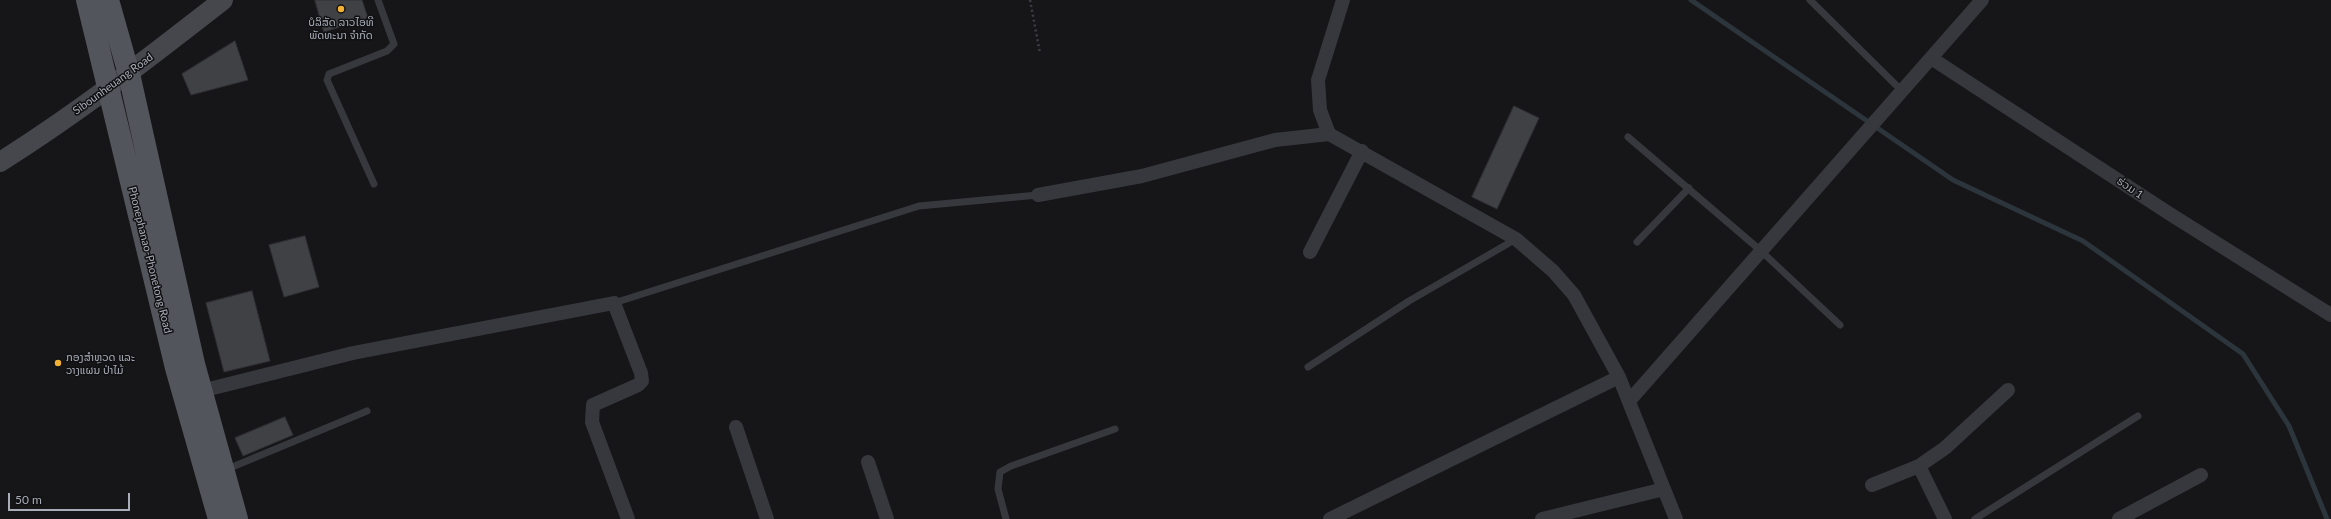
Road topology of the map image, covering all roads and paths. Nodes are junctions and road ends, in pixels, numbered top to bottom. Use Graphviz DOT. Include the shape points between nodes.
graph roads {
  1 [pos="87,0"];
  2 [pos="108,0"];
  3 [pos="223,0"];
  4 [pos="378,0"];
  5 [pos="1030,0"];
  6 [pos="1343,0"];
  7 [pos="1810,0"];
  8 [pos="1982,0"];
  9 [pos="1040,53"];
  10 [pos="1931,58"];
  11 [pos="129,74"];
  12 [pos="108,88"];
  13 [pos="1901,90"];
  14 [pos="1329,134"];
  15 [pos="1628,137"];
  16 [pos="1362,151"];
  17 [pos="0,162"];
  18 [pos="374,184"];
  19 [pos="1689,188"];
  20 [pos="1038,195"];
  21 [pos="1516,239"];
  22 [pos="1637,242"];
  23 [pos="1760,250"];
  24 [pos="1310,252"];
  25 [pos="614,303"];
  26 [pos="2331,315"];
  27 [pos="1840,325"];
  28 [pos="185,366"];
  29 [pos="1308,367"];
  30 [pos="1619,378"];
  31 [pos="2008,390"];
  32 [pos="201,391"];
  33 [pos="1630,400"];
  34 [pos="367,411"];
  35 [pos="2138,416"];
  36 [pos="736,427"];
  37 [pos="1115,429"];
  38 [pos="868,462"];
  39 [pos="1919,466"];
  40 [pos="224,471"];
  41 [pos="2201,475"];
  42 [pos="1872,485"];
  43 [pos="1664,489"];
  44 [pos="219,519"];
  45 [pos="237,519"];
  46 [pos="628,519"];
  47 [pos="767,519"];
  48 [pos="887,519"];
  49 [pos="1006,519"];
  50 [pos="1330,519"];
  51 [pos="1542,519"];
  52 [pos="1676,519"];
  53 [pos="1944,519"];
  54 [pos="1975,519"];
  55 [pos="2119,519"];
  1 -- 12 [label="main road, Phonephanao-Phonetong Road"];
  2 -- 11 [label="main road, Phonephanao-Phonetong Road"];
  3 -- 11 [label="street, Sibounheuang Road"];
  4 -- 18 [label="lane" via="394,44 382,54 329,74 327,80"];
  5 -- 9 [label="path"];
  6 -- 14 [label="street" via="1318,80 1320,110"];
  7 -- 13 [label="lane"];
  8 -- 10 [label="street"];
  10 -- 13 [label="street"];
  10 -- 26 [label="street, ຮ່ວມ 1" via="2170,214"];
  11 -- 12 [label="street, Sibounheuang Road"];
  11 -- 28 [label="main road, Phonephanao-Phonetong Road"];
  12 -- 17 [label="street, Sibounheuang Road"];
  12 -- 28 [label="main road, Phonephanao-Phonetong Road"];
  13 -- 23 [label="street"];
  14 -- 16 [label="street"];
  14 -- 20 [label="street" via="1274,140 1142,176"];
  15 -- 19 [label="lane"];
  16 -- 21 [label="street"];
  16 -- 24 [label="street"];
  19 -- 22 [label="lane"];
  19 -- 23 [label="lane"];
  20 -- 25 [label="lane" via="919,206"];
  21 -- 29 [label="lane" via="1409,301"];
  21 -- 30 [label="street" via="1553,271 1574,295"];
  23 -- 27 [label="lane"];
  23 -- 33 [label="street"];
  25 -- 32 [label="street" via="353,353"];
  25 -- 46 [label="street" via="642,380 638,385 593,405 591,414"];
  28 -- 32 [label="main road, Phonephanao-Phonetong Road"];
  28 -- 44 [label="main road, Phonephanao-Phonetong Road"];
  30 -- 33 [label="street"];
  30 -- 50 [label="street"];
  31 -- 39 [label="street" via="1946,448"];
  32 -- 40 [label="main road, Phonephanao-Phonetong Road"];
  33 -- 43 [label="street"];
  34 -- 40 [label="lane"];
  35 -- 54 [label="lane"];
  36 -- 47 [label="street"];
  37 -- 49 [label="lane" via="1000,472 998,489"];
  38 -- 48 [label="street"];
  39 -- 42 [label="street"];
  39 -- 53 [label="street"];
  40 -- 45 [label="main road, Phonephanao-Phonetong Road"];
  41 -- 55 [label="street"];
  43 -- 51 [label="street"];
  43 -- 52 [label="street"];
}
